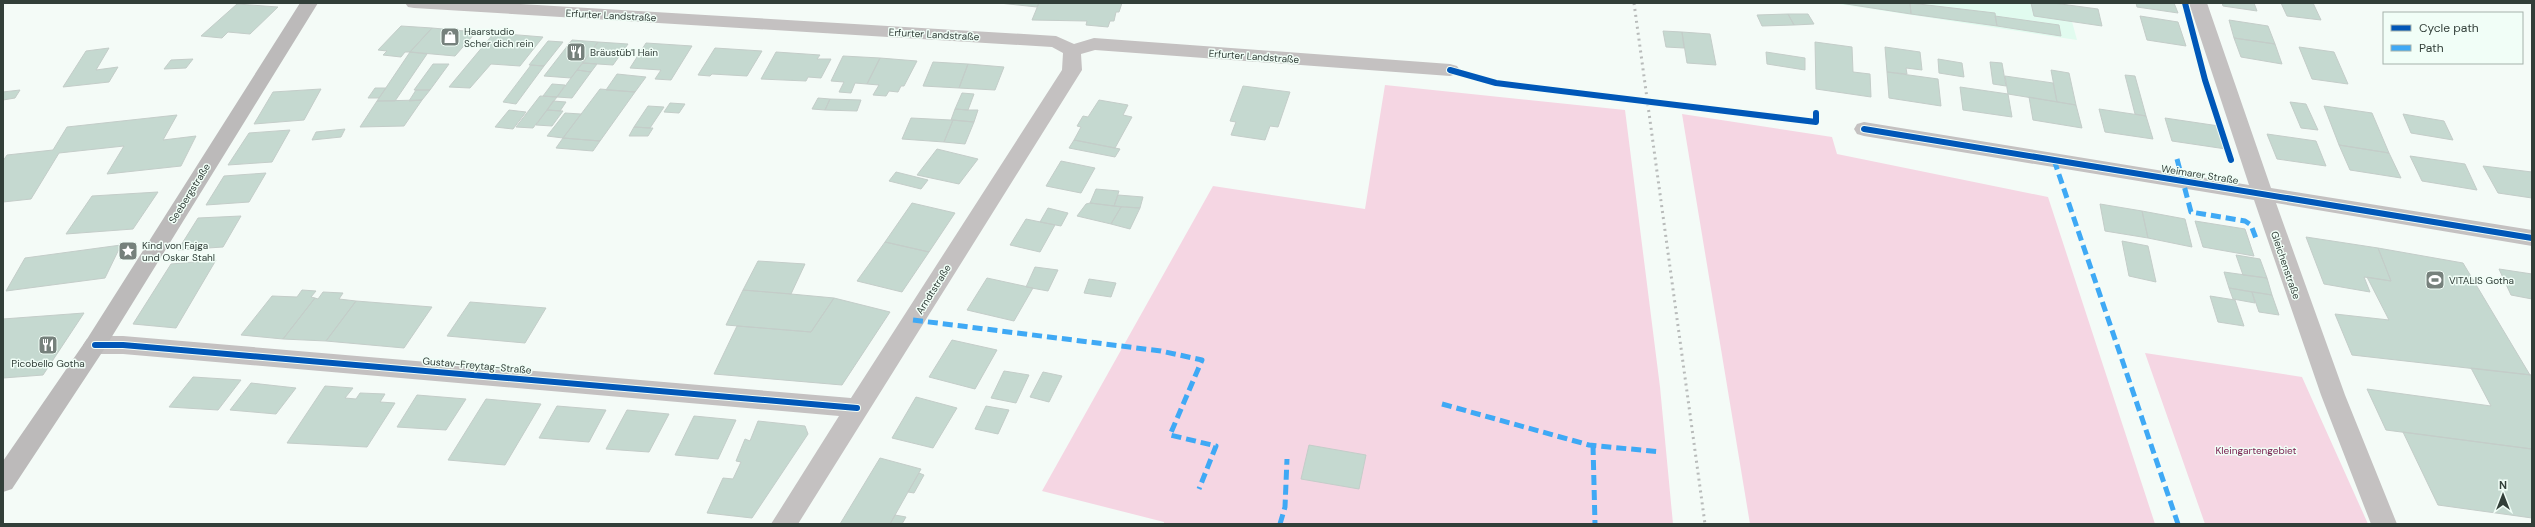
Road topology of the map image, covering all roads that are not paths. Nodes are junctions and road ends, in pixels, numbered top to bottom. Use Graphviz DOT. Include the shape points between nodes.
graph roads {
  1 [pos="308,3"];
  2 [pos="414,3"];
  3 [pos="2198,3"];
  4 [pos="1072,51"];
  5 [pos="1450,70"];
  6 [pos="1864,130"];
  7 [pos="2263,195"];
  8 [pos="2532,238"];
  9 [pos="95,345"];
  10 [pos="857,408"];
  11 [pos="3,482"];
  12 [pos="784,524"];
  13 [pos="2384,524"];
  1 -- 9 [label="main road, Seebergstraße"];
  2 -- 4 [label="street, Erfurter Landstraße" via="1056,42"];
  3 -- 7 [label="street, Gleichenstraße" via="2229,101"];
  4 -- 5 [label="street, Erfurter Landstraße" via="1094,44"];
  4 -- 10 [label="street, Arndtstraße" via="1072,70"];
  6 -- 7 [label="street, Weimarer Straße"];
  7 -- 8 [label="street, Weimarer Straße"];
  7 -- 13 [label="street, Gleichenstraße" via="2299,304 2356,458"];
  9 -- 10 [label="street, Gustav-Freytag-Straße" via="138,346"];
  9 -- 11 [label="main road, Seebergstraße"];
  10 -- 12 [label="street, Arndtstraße"];
}
